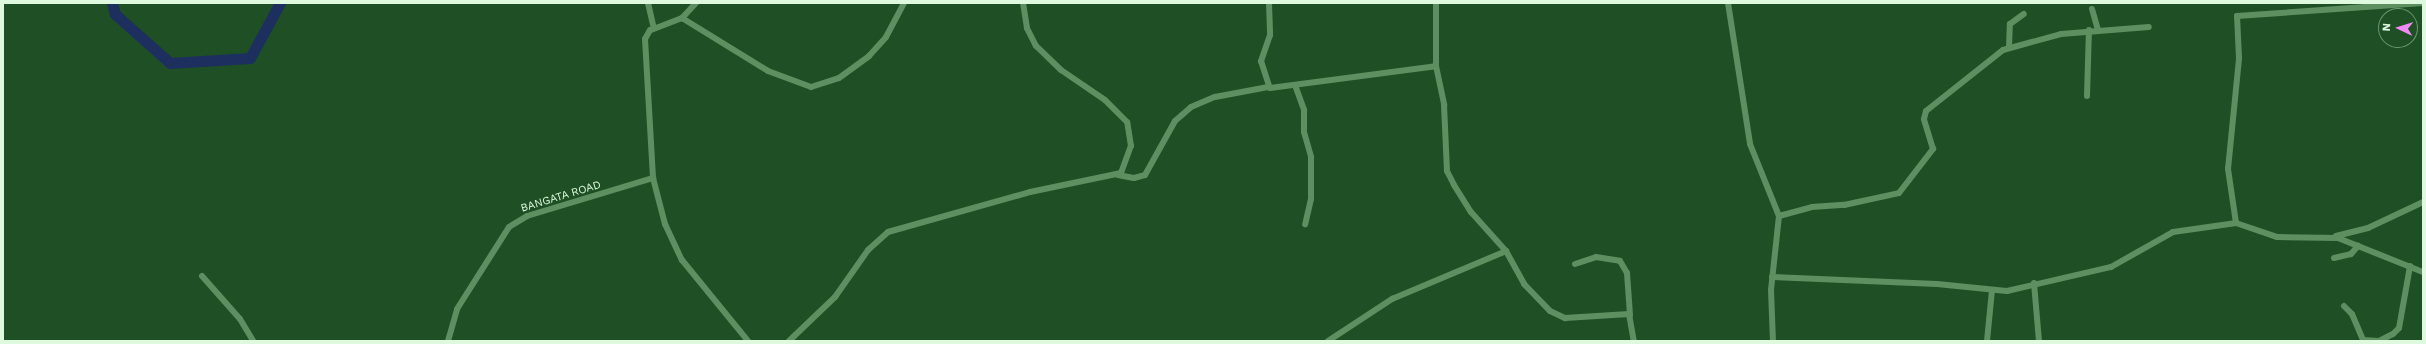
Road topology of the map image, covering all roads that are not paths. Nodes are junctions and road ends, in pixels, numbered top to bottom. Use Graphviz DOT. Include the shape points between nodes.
graph roads {
  1 [pos="648,3"];
  2 [pos="696,3"];
  3 [pos="904,3"];
  4 [pos="1023,3"];
  5 [pos="1269,3"];
  6 [pos="1436,3"];
  7 [pos="1728,3"];
  8 [pos="2423,3"];
  9 [pos="2092,9"];
  10 [pos="2024,14"];
  11 [pos="682,18"];
  12 [pos="2149,27"];
  13 [pos="654,28"];
  14 [pos="2089,30"];
  15 [pos="2098,30"];
  16 [pos="2009,48"];
  17 [pos="1436,66"];
  18 [pos="1295,85"];
  19 [pos="1268,87"];
  20 [pos="2088,96"];
  21 [pos="1118,175"];
  22 [pos="653,178"];
  23 [pos="2423,202"];
  24 [pos="1779,216"];
  25 [pos="2236,223"];
  26 [pos="1305,224"];
  27 [pos="2331,237"];
  28 [pos="2358,246"];
  29 [pos="1506,251"];
  30 [pos="2334,258"];
  31 [pos="1575,264"];
  32 [pos="2410,266"];
  33 [pos="2423,272"];
  34 [pos="202,276"];
  35 [pos="1772,277"];
  36 [pos="2034,283"];
  37 [pos="1992,290"];
  38 [pos="2344,306"];
  39 [pos="1630,315"];
  40 [pos="253,341"];
  41 [pos="448,341"];
  42 [pos="748,341"];
  43 [pos="789,341"];
  44 [pos="1328,341"];
  45 [pos="1634,341"];
  46 [pos="1773,341"];
  47 [pos="1987,341"];
  48 [pos="2039,341"];
  1 -- 13 [label="street"];
  2 -- 11 [label="street"];
  3 -- 11 [label="street" via="886,37 869,56 839,78 811,87 768,71"];
  4 -- 21 [label="street" via="1027,28 1036,46 1061,70 1105,100 1130,127 1131,146"];
  5 -- 19 [label="street" via="1270,35 1261,61"];
  6 -- 17 [label="street"];
  7 -- 24 [label="street" via="1750,144"];
  8 -- 25 [label="street" via="2236,16 2239,58 2228,169"];
  9 -- 15 [label="street"];
  10 -- 16 [label="street" via="2010,24"];
  11 -- 13 [label="street"];
  12 -- 15 [label="street"];
  13 -- 22 [label="street" via="647,34 645,48"];
  14 -- 15 [label="street"];
  14 -- 16 [label="street" via="2061,34"];
  14 -- 20 [label="street"];
  16 -- 24 [label="street" via="1989,60 1926,112 1924,119 1933,149 1899,193 1844,205 1812,207"];
  17 -- 18 [label="street"];
  17 -- 29 [label="street" via="1444,105 1449,177 1471,212"];
  18 -- 19 [label="street"];
  18 -- 26 [label="street" via="1304,110 1304,132 1311,157 1311,199"];
  19 -- 21 [label="street" via="1215,97 1191,107 1174,121 1145,175 1134,178"];
  21 -- 43 [label="street" via="1030,192 888,232 868,250 835,297"];
  22 -- 41 [label="street, BANGATA ROAD" via="527,216 509,226 457,309"];
  22 -- 42 [label="street" via="665,224 682,260"];
  23 -- 27 [label="street" via="2368,228"];
  24 -- 35 [label="street"];
  25 -- 27 [label="street" via="2277,237"];
  25 -- 36 [label="street" via="2173,232 2111,267"];
  27 -- 28 [label="street"];
  28 -- 30 [label="street" via="2351,254"];
  28 -- 32 [label="street"];
  29 -- 39 [label="street" via="1524,284 1556,315 1587,318"];
  29 -- 44 [label="street" via="1392,299"];
  31 -- 39 [label="street" via="1596,257 1620,261 1626,273"];
  32 -- 33 [label="street"];
  32 -- 38 [label="street" via="2399,328 2393,334 2379,341 2363,340 2352,314"];
  34 -- 40 [label="street" via="240,319"];
  35 -- 37 [label="street"];
  35 -- 46 [label="street"];
  36 -- 37 [label="street" via="2013,290"];
  36 -- 48 [label="street"];
  37 -- 47 [label="street"];
  39 -- 45 [label="street"];
}
